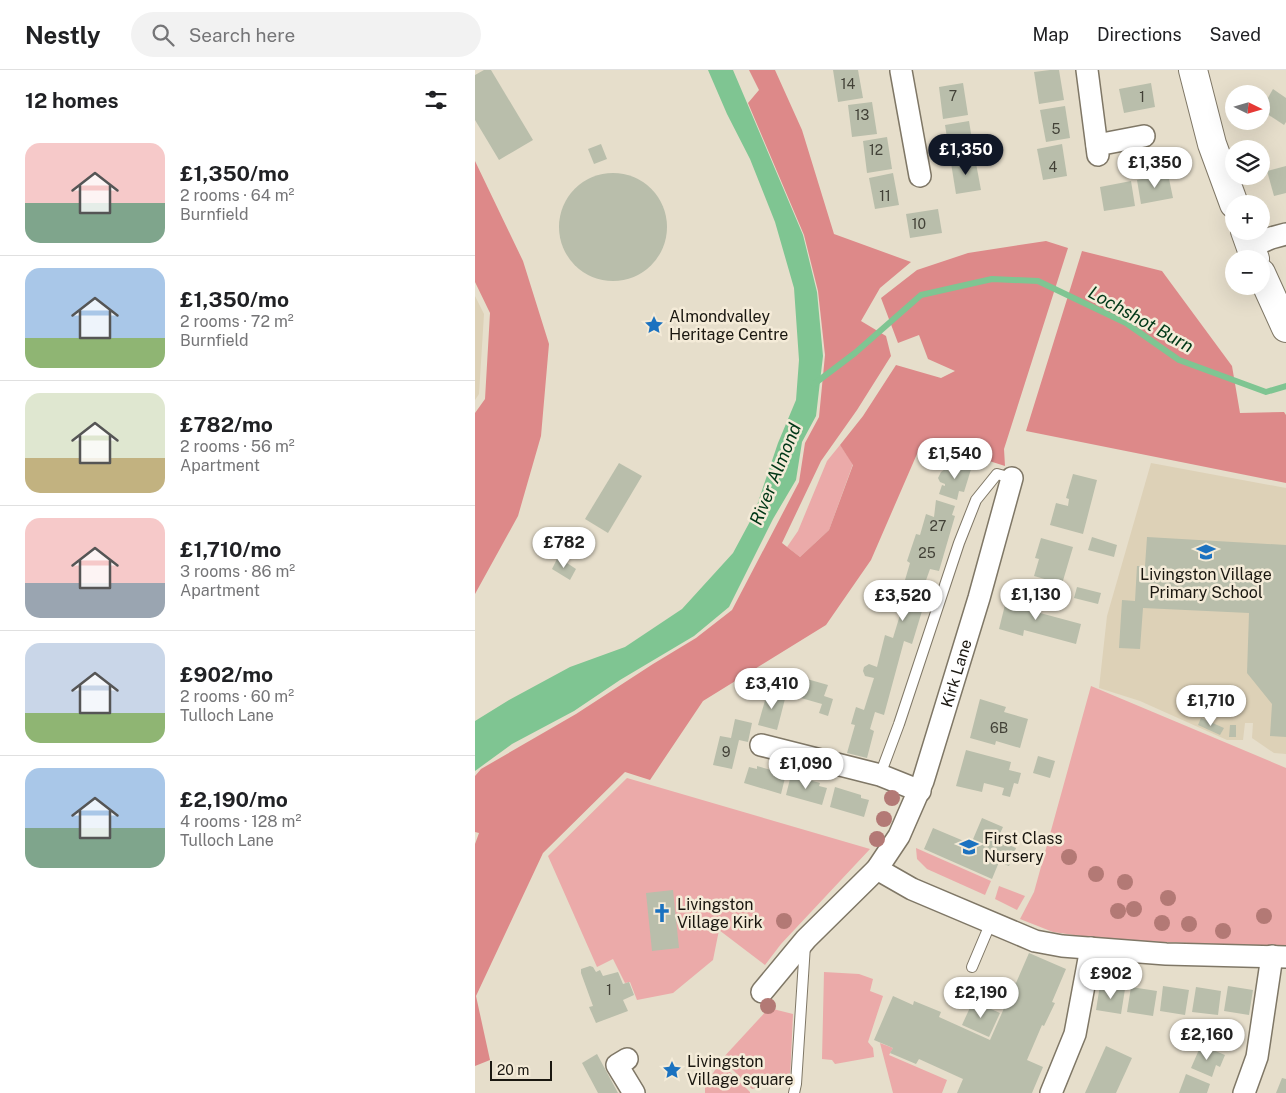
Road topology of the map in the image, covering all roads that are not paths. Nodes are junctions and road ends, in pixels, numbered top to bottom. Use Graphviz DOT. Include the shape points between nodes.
graph roads {
  1 [pos="903,70"];
  2 [pos="1087,70"];
  3 [pos="1193,70"];
  4 [pos="1144,136"];
  5 [pos="920,176"];
  6 [pos="1231,195"];
  7 [pos="1286,234"];
  8 [pos="1250,246"];
  9 [pos="1270,293"];
  10 [pos="1286,328"];
  11 [pos="1012,478"];
  12 [pos="761,745"];
  13 [pos="880,775"];
  14 [pos="920,790"];
  15 [pos="877,869"];
  16 [pos="991,922"];
  17 [pos="806,939"];
  18 [pos="1091,948"];
  19 [pos="1279,957"];
  20 [pos="972,968"];
  21 [pos="762,992"];
  22 [pos="627,1059"];
  23 [pos="634,1093"];
  24 [pos="794,1093"];
  25 [pos="1051,1093"];
  26 [pos="1244,1093"];
  1 -- 5 [label="street"];
  2 -- 4 [label="street" via="1097,150"];
  3 -- 6 [label="main road" via="1212,144"];
  7 -- 8 [label="street"];
  9 -- 10 [label="main road"];
  11 -- 13 [label="lane, Kirk Lane" via="997,474 976,500"];
  11 -- 14 [label="street, Kirk Lane" via="977,606"];
  12 -- 13 [label="street"];
  13 -- 14 [label="street"];
  14 -- 15 [label="street, Kirk Lane" via="899,836"];
  15 -- 16 [label="street"];
  15 -- 17 [label="street, Kirk Lane"];
  16 -- 18 [label="street" via="1035,941"];
  16 -- 20 [label="lane"];
  17 -- 21 [label="street, Kirk Lane"];
  17 -- 24 [label="lane"];
  18 -- 19 [label="street"];
  18 -- 25 [label="street" via="1075,1034"];
  19 -- 26 [label="street" via="1257,1057"];
  22 -- 23 [label="street" via="617,1065"];
}
